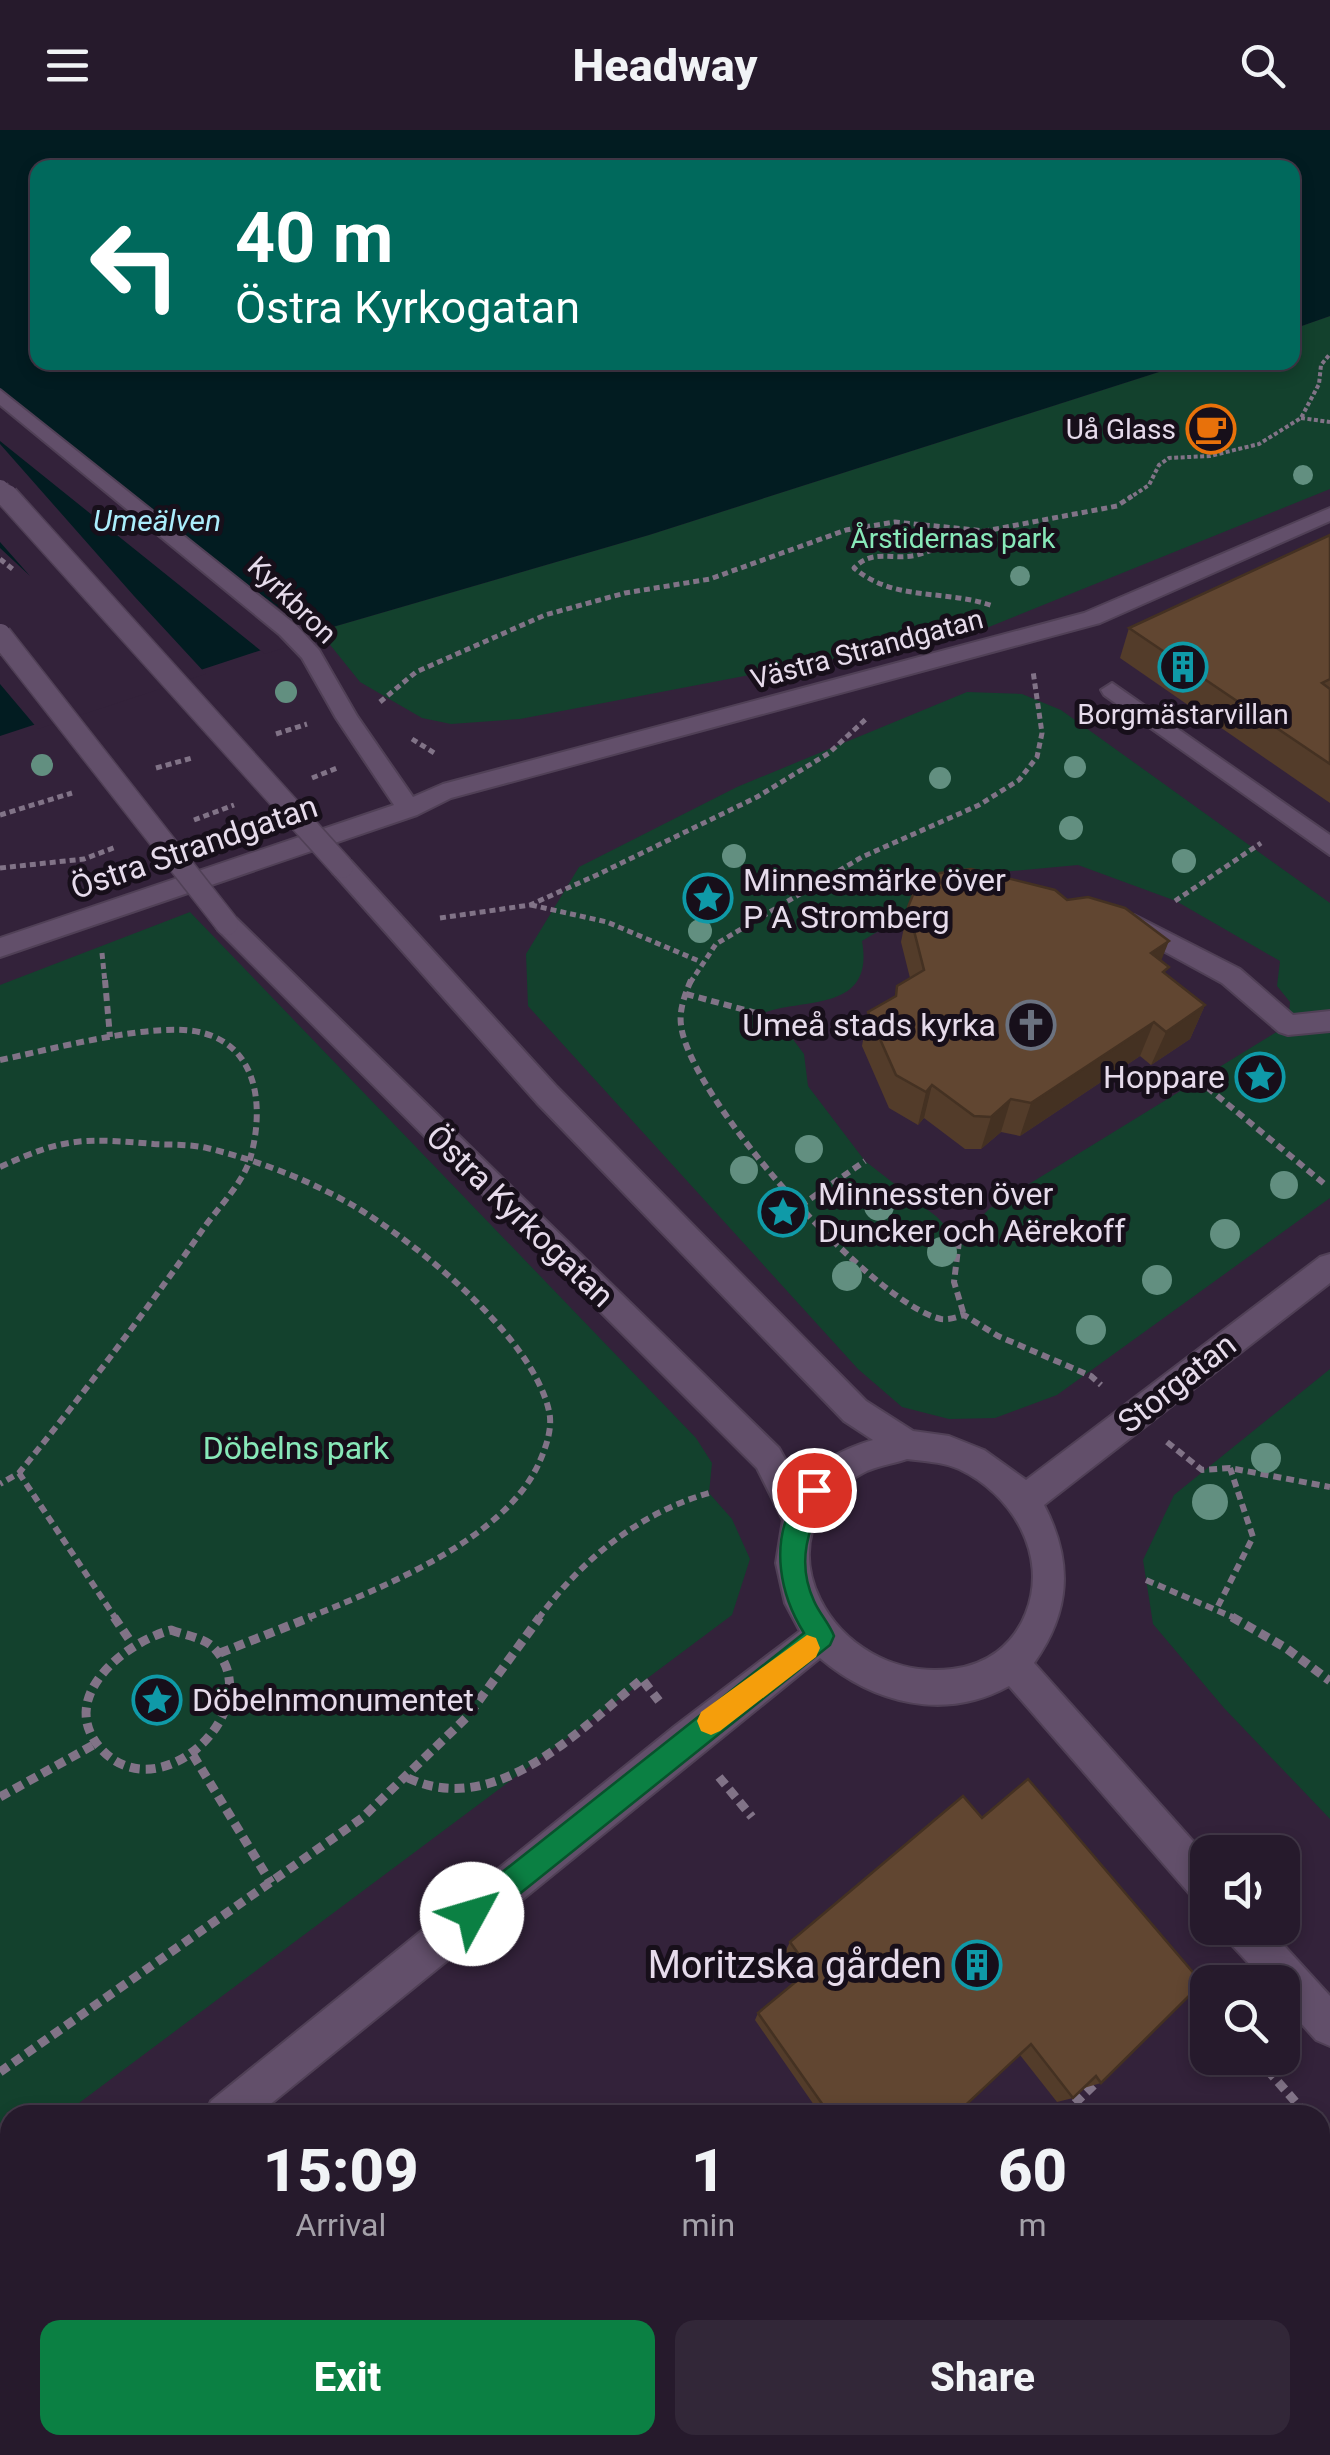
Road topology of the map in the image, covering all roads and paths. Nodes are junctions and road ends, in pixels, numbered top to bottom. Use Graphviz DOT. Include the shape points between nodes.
graph roads {
  1 [pos="1330,354"];
  2 [pos="0,396"];
  3 [pos="1301,418"];
  4 [pos="1330,422"];
  5 [pos="0,489"];
  6 [pos="1330,514"];
  7 [pos="985,531"];
  8 [pos="1003,611"];
  9 [pos="0,635"];
  10 [pos="1031,665"];
  11 [pos="1112,690"];
  12 [pos="348,718"];
  13 [pos="862,720"];
  14 [pos="262,738"];
  15 [pos="204,754"];
  16 [pos="436,754"];
  17 [pos="378,763"];
  18 [pos="147,771"];
  19 [pos="304,780"];
  20 [pos="73,793"];
  21 [pos="249,800"];
  22 [pos="408,808"];
  23 [pos="0,815"];
  24 [pos="194,820"];
  25 [pos="1294,820"];
  26 [pos="121,846"];
  27 [pos="1330,847"];
  28 [pos="0,868"];
  29 [pos="1176,901"];
  30 [pos="1115,920"];
  31 [pos="0,948"];
  32 [pos="102,949"];
  33 [pos="700,961"];
  34 [pos="686,994"];
  35 [pos="760,1014"];
  36 [pos="1330,1021"];
  37 [pos="110,1036"];
  38 [pos="0,1060"];
  39 [pos="1197,1079"];
  40 [pos="865,1161"];
  41 [pos="249,1162"];
  42 [pos="0,1167"];
  43 [pos="1327,1186"];
  44 [pos="800,1206"];
  45 [pos="959,1241"];
  46 [pos="1330,1266"];
  47 [pos="964,1315"];
  48 [pos="1135,1416"];
  49 [pos="907,1445"];
  50 [pos="1230,1468"];
  51 [pos="19,1473"];
  52 [pos="0,1484"];
  53 [pos="1330,1487"];
  54 [pos="709,1493"];
  55 [pos="1024,1502"];
  56 [pos="798,1517"];
  57 [pos="1146,1580"];
  58 [pos="1218,1606"];
  59 [pos="821,1636"];
  60 [pos="131,1642"];
  61 [pos="220,1653"];
  62 [pos="1012,1664"];
  63 [pos="642,1679"];
  64 [pos="1330,1681"];
  65 [pos="96,1743"];
  66 [pos="193,1755"];
  67 [pos="408,1778"];
  68 [pos="0,1796"];
  69 [pos="1190,1867"];
  70 [pos="271,1883"];
  71 [pos="1258,1945"];
  72 [pos="1184,1974"];
  73 [pos="1190,1986"];
  74 [pos="1330,2026"];
  75 [pos="0,2072"];
  76 [pos="1271,2075"];
  77 [pos="1102,2078"];
  78 [pos="237,2105"];
  79 [pos="1075,2105"];
  80 [pos="1295,2105"];
  1 -- 3 [label="path"];
  2 -- 12 [label="street, Kyrkbron" via="264,608 302,644"];
  3 -- 4 [label="path"];
  3 -- 7 [label="path" via="1258,444 1168,458 1148,484 1117,506"];
  5 -- 49 [label="street, bridge" via="587,1136 855,1411"];
  6 -- 22 [label="street, Västra Strandgatan" via="1092,618 443,792"];
  7 -- 8 [label="path" via="911,556 878,554 854,568 892,590 976,598"];
  7 -- 12 [label="path" via="895,522 846,530 710,579 544,615 416,672 385,694 371,715"];
  9 -- 56 [label="street, Östra Kyrkogatan, bridge" via="227,924 768,1458"];
  10 -- 33 [label="path" via="1041,718 1030,770 1004,793 861,857 716,944"];
  11 -- 25 [label="street"];
  12 -- 14 [label="path"];
  12 -- 17 [label="street, Kyrkbron"];
  13 -- 33 [label="path" via="830,753 757,797 530,905 607,922"];
  15 -- 18 [label="path"];
  16 -- 17 [label="path"];
  17 -- 19 [label="path"];
  17 -- 22 [label="street, Kyrkbron"];
  20 -- 23 [label="path"];
  21 -- 24 [label="path"];
  22 -- 31 [label="street, Östra Strandgatan"];
  25 -- 27 [label="street"];
  25 -- 29 [label="path"];
  26 -- 28 [label="path" via="84,859"];
  30 -- 36 [label="street" via="1230,976 1288,1025"];
  32 -- 37 [label="path"];
  33 -- 34 [label="path"];
  34 -- 35 [label="path"];
  34 -- 44 [label="path" via="681,1027 688,1052 734,1124"];
  37 -- 38 [label="path"];
  37 -- 41 [label="path" via="184,1030 235,1048 250,1067 256,1094"];
  39 -- 43 [label="path"];
  40 -- 44 [label="path"];
  41 -- 42 [label="path" via="204,1148 87,1138"];
  41 -- 51 [label="path" via="123,1344"];
  41 -- 61 [label="path" via="355,1207 400,1239 510,1340 532,1370 550,1414 546,1447 531,1480 481,1531 436,1558"];
  44 -- 47 [label="path" via="898,1297 942,1320"];
  45 -- 47 [label="path" via="954,1282"];
  46 -- 48 [label="street, Storgatan"];
  47 -- 48 [label="path" via="1091,1376"];
  48 -- 50 [label="path" via="1202,1470"];
  48 -- 55 [label="street, Storgatan"];
  49 -- 55 [label="street" via="974,1460"];
  49 -- 56 [label="street" via="872,1450 836,1468"];
  50 -- 53 [label="path"];
  50 -- 58 [label="path" via="1253,1538"];
  51 -- 52 [label="path"];
  51 -- 60 [label="path"];
  54 -- 67 [label="path" via="674,1503 599,1551 545,1610 466,1717"];
  55 -- 62 [label="street" via="1044,1538 1050,1595 1038,1633"];
  56 -- 59 [label="street" via="795,1584"];
  57 -- 58 [label="path"];
  58 -- 64 [label="path" via="1290,1648"];
  59 -- 62 [label="street" via="862,1671 909,1688 979,1682"];
  59 -- 78 [label="street"];
  60 -- 61 [label="path" via="171,1630 207,1640"];
  60 -- 65 [label="path" via="104,1667 89,1700"];
  61 -- 66 [label="path" via="230,1672 228,1705 212,1738"];
  62 -- 69 [label="street"];
  63 -- 67 [label="path" via="508,1778 435,1790"];
  65 -- 66 [label="path" via="128,1768 149,1770"];
  65 -- 68 [label="path"];
  66 -- 70 [label="path"];
  67 -- 70 [label="path"];
  70 -- 75 [label="path"];
  71 -- 74 [label="street"];
  72 -- 73 [label="path"];
  76 -- 80 [label="path"];
  77 -- 79 [label="path"];
}
